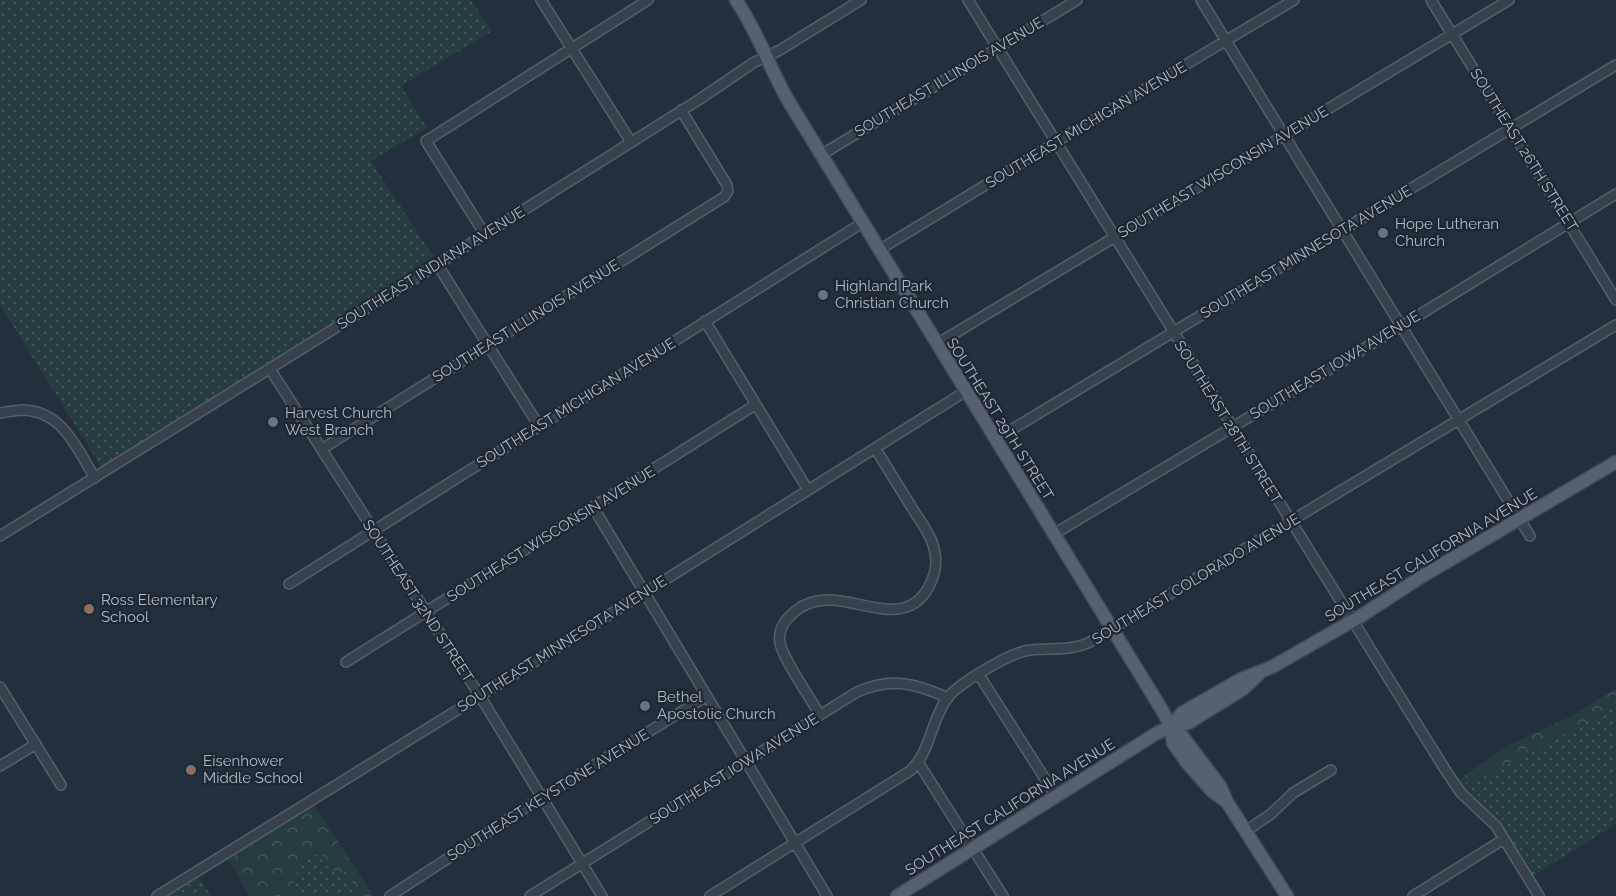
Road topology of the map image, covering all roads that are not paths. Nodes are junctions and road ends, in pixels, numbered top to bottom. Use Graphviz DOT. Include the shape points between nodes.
graph roads {
  1 [pos="542,0"];
  2 [pos="648,0"];
  3 [pos="736,0"];
  4 [pos="861,0"];
  5 [pos="968,0"];
  6 [pos="1077,0"];
  7 [pos="1201,0"];
  8 [pos="1294,0"];
  9 [pos="1431,0"];
  10 [pos="1509,0"];
  11 [pos="1452,34"];
  12 [pos="1226,40"];
  13 [pos="572,48"];
  14 [pos="998,48"];
  15 [pos="766,57"];
  16 [pos="1616,65"];
  17 [pos="681,110"];
  18 [pos="1510,128"];
  19 [pos="1284,135"];
  20 [pos="631,142"];
  21 [pos="1056,142"];
  22 [pos="821,154"];
  23 [pos="1616,194"];
  24 [pos="862,222"];
  25 [pos="1569,223"];
  26 [pos="1343,230"];
  27 [pos="484,233"];
  28 [pos="1115,236"];
  29 [pos="879,250"];
  30 [pos="437,264"];
  31 [pos="1616,300"];
  32 [pos="705,321"];
  33 [pos="1616,325"];
  34 [pos="1402,326"];
  35 [pos="1173,333"];
  36 [pos="489,344"];
  37 [pos="937,344"];
  38 [pos="270,369"];
  39 [pos="966,392"];
  40 [pos="755,405"];
  41 [pos="0,413"];
  42 [pos="1460,420"];
  43 [pos="539,426"];
  44 [pos="1231,427"];
  45 [pos="996,439"];
  46 [pos="875,448"];
  47 [pos="321,449"];
  48 [pos="1616,462"];
  49 [pos="95,478"];
  50 [pos="808,490"];
  51 [pos="593,507"];
  52 [pos="1520,519"];
  53 [pos="1291,523"];
  54 [pos="373,531"];
  55 [pos="1054,534"];
  56 [pos="0,536"];
  57 [pos="1530,536"];
  58 [pos="289,584"];
  59 [pos="645,592"];
  60 [pos="425,613"];
  61 [pos="1353,620"];
  62 [pos="1113,629"];
  63 [pos="346,663"];
  64 [pos="979,675"];
  65 [pos="0,687"];
  66 [pos="480,696"];
  67 [pos="706,696"];
  68 [pos="948,698"];
  69 [pos="820,715"];
  70 [pos="1171,727"];
  71 [pos="36,744"];
  72 [pos="746,761"];
  73 [pos="918,762"];
  74 [pos="0,766"];
  75 [pos="1331,770"];
  76 [pos="61,785"];
  77 [pos="1056,796"];
  78 [pos="542,797"];
  79 [pos="1246,831"];
  80 [pos="1504,839"];
  81 [pos="795,842"];
  82 [pos="973,848"];
  83 [pos="582,863"];
  84 [pos="157,896"];
  85 [pos="390,896"];
  86 [pos="530,896"];
  87 [pos="602,896"];
  88 [pos="710,896"];
  89 [pos="826,896"];
  90 [pos="897,896"];
  91 [pos="1003,896"];
  92 [pos="1287,896"];
  93 [pos="1413,896"];
  94 [pos="1539,896"];
  1 -- 13 [label="street"];
  2 -- 13 [label="street"];
  3 -- 15 [label="main road, SOUTHEAST 29TH STREET"];
  4 -- 15 [label="street, SOUTHEAST INDIANA AVENUE"];
  5 -- 14 [label="street, SOUTHEAST 28TH STREET"];
  6 -- 14 [label="street, SOUTHEAST ILLINOIS AVENUE"];
  7 -- 12 [label="street"];
  8 -- 12 [label="street, SOUTHEAST MICHIGAN AVENUE"];
  9 -- 11 [label="street, SOUTHEAST 26TH STREET"];
  10 -- 11 [label="street, SOUTHEAST WISCONSIN AVENUE"];
  11 -- 18 [label="street, SOUTHEAST 26TH STREET"];
  11 -- 19 [label="street, SOUTHEAST WISCONSIN AVENUE"];
  12 -- 19 [label="street"];
  12 -- 21 [label="street, SOUTHEAST MICHIGAN AVENUE"];
  13 -- 20 [label="street"];
  13 -- 27 [label="street" via="426,141"];
  14 -- 21 [label="street, SOUTHEAST 28TH STREET"];
  14 -- 22 [label="street, SOUTHEAST ILLINOIS AVENUE"];
  15 -- 17 [label="street, SOUTHEAST INDIANA AVENUE"];
  15 -- 22 [label="main road, SOUTHEAST 29TH STREET"];
  16 -- 18 [label="street, SOUTHEAST MINNESOTA AVENUE"];
  17 -- 20 [label="street, SOUTHEAST INDIANA AVENUE"];
  17 -- 36 [label="street, SOUTHEAST ILLINOIS AVENUE" via="723,179 728,191 724,198"];
  18 -- 25 [label="street, SOUTHEAST 26TH STREET"];
  18 -- 26 [label="street, SOUTHEAST MINNESOTA AVENUE"];
  19 -- 26 [label="street"];
  19 -- 28 [label="street, SOUTHEAST WISCONSIN AVENUE"];
  20 -- 27 [label="street, SOUTHEAST INDIANA AVENUE"];
  21 -- 28 [label="street, SOUTHEAST 28TH STREET"];
  21 -- 29 [label="street, SOUTHEAST MICHIGAN AVENUE"];
  22 -- 24 [label="main road, SOUTHEAST 29TH STREET"];
  23 -- 25 [label="street, SOUTHEAST IOWA AVENUE"];
  24 -- 29 [label="main road, SOUTHEAST 29TH STREET"];
  24 -- 32 [label="street, SOUTHEAST MICHIGAN AVENUE"];
  25 -- 31 [label="street, SOUTHEAST 26TH STREET"];
  25 -- 34 [label="street, SOUTHEAST IOWA AVENUE"];
  26 -- 34 [label="street"];
  26 -- 35 [label="street, SOUTHEAST MINNESOTA AVENUE"];
  27 -- 30 [label="street, SOUTHEAST INDIANA AVENUE"];
  28 -- 35 [label="street, SOUTHEAST 28TH STREET"];
  28 -- 37 [label="street, SOUTHEAST WISCONSIN AVENUE"];
  29 -- 37 [label="main road, SOUTHEAST 29TH STREET"];
  30 -- 36 [label="street"];
  30 -- 38 [label="street, SOUTHEAST INDIANA AVENUE"];
  32 -- 40 [label="street"];
  32 -- 43 [label="street, SOUTHEAST MICHIGAN AVENUE"];
  33 -- 42 [label="street, SOUTHEAST COLORADO AVENUE"];
  34 -- 42 [label="street"];
  34 -- 44 [label="street, SOUTHEAST IOWA AVENUE"];
  35 -- 44 [label="street, SOUTHEAST 28TH STREET"];
  35 -- 45 [label="street, SOUTHEAST MINNESOTA AVENUE"];
  36 -- 43 [label="street"];
  36 -- 47 [label="street, SOUTHEAST ILLINOIS AVENUE"];
  37 -- 39 [label="main road, SOUTHEAST 29TH STREET"];
  38 -- 47 [label="street, SOUTHEAST 32ND STREET"];
  38 -- 49 [label="street, SOUTHEAST INDIANA AVENUE"];
  39 -- 45 [label="main road, SOUTHEAST 29TH STREET"];
  39 -- 46 [label="street, SOUTHEAST MINNESOTA AVENUE"];
  40 -- 50 [label="street"];
  40 -- 51 [label="street, SOUTHEAST WISCONSIN AVENUE"];
  41 -- 49 [label="street" via="25,410 51,418 66,431"];
  42 -- 52 [label="street"];
  42 -- 53 [label="street, SOUTHEAST COLORADO AVENUE"];
  43 -- 54 [label="street, SOUTHEAST MICHIGAN AVENUE"];
  44 -- 53 [label="street, SOUTHEAST 28TH STREET"];
  44 -- 55 [label="street, SOUTHEAST IOWA AVENUE"];
  45 -- 55 [label="main road, SOUTHEAST 29TH STREET"];
  46 -- 50 [label="street, SOUTHEAST MINNESOTA AVENUE"];
  46 -- 69 [label="street" via="928,535 935,552 935,570 925,593 902,608 879,610 827,600 804,606 786,620 780,633 781,646"];
  47 -- 54 [label="street, SOUTHEAST 32ND STREET"];
  48 -- 52 [label="main road, SOUTHEAST CALIFORNIA AVENUE"];
  49 -- 56 [label="street, SOUTHEAST INDIANA AVENUE"];
  50 -- 59 [label="street, SOUTHEAST MINNESOTA AVENUE"];
  51 -- 59 [label="street"];
  51 -- 60 [label="street, SOUTHEAST WISCONSIN AVENUE"];
  52 -- 57 [label="street"];
  52 -- 61 [label="main road, SOUTHEAST CALIFORNIA AVENUE"];
  53 -- 61 [label="street, SOUTHEAST 28TH STREET"];
  53 -- 62 [label="street, SOUTHEAST COLORADO AVENUE"];
  54 -- 58 [label="street, SOUTHEAST MICHIGAN AVENUE"];
  54 -- 60 [label="street, SOUTHEAST 32ND STREET"];
  55 -- 62 [label="main road, SOUTHEAST 29TH STREET"];
  59 -- 66 [label="street, SOUTHEAST MINNESOTA AVENUE"];
  59 -- 67 [label="street"];
  60 -- 63 [label="street, SOUTHEAST WISCONSIN AVENUE"];
  60 -- 66 [label="street, SOUTHEAST 32ND STREET"];
  61 -- 70 [label="main road, SOUTHEAST CALIFORNIA AVENUE" via="1261,672 1243,689 1188,723"];
  61 -- 80 [label="street, SOUTHEAST 28TH STREET" via="1457,788"];
  62 -- 64 [label="street, SOUTHEAST COLORADO AVENUE" via="1076,647 1014,654"];
  62 -- 70 [label="main road, SOUTHEAST 29TH STREET"];
  64 -- 68 [label="street, SOUTHEAST COLORADO AVENUE"];
  64 -- 77 [label="street"];
  65 -- 71 [label="street"];
  66 -- 78 [label="street, SOUTHEAST 32ND STREET"];
  66 -- 84 [label="street, SOUTHEAST MINNESOTA AVENUE"];
  67 -- 72 [label="street"];
  67 -- 78 [label="street, SOUTHEAST KEYSTONE AVENUE"];
  68 -- 69 [label="street, SOUTHEAST IOWA AVENUE" via="912,684 889,683 857,692"];
  68 -- 73 [label="street, SOUTHEAST COLORADO AVENUE"];
  69 -- 72 [label="street, SOUTHEAST IOWA AVENUE"];
  70 -- 77 [label="main road, SOUTHEAST CALIFORNIA AVENUE"];
  70 -- 79 [label="main road, SOUTHEAST 29TH STREET" via="1173,743 1188,764 1227,802"];
  71 -- 74 [label="street"];
  71 -- 76 [label="street"];
  72 -- 81 [label="street"];
  72 -- 83 [label="street, SOUTHEAST IOWA AVENUE"];
  73 -- 81 [label="street, SOUTHEAST COLORADO AVENUE" via="910,771"];
  73 -- 82 [label="street"];
  75 -- 79 [label="street" via="1293,793"];
  77 -- 82 [label="main road, SOUTHEAST CALIFORNIA AVENUE"];
  78 -- 83 [label="street, SOUTHEAST 32ND STREET"];
  78 -- 85 [label="street, SOUTHEAST KEYSTONE AVENUE"];
  79 -- 92 [label="main road, SOUTHEAST 29TH STREET"];
  80 -- 93 [label="street"];
  80 -- 94 [label="street, SOUTHEAST 28TH STREET"];
  81 -- 88 [label="street, SOUTHEAST COLORADO AVENUE"];
  81 -- 89 [label="street"];
  82 -- 90 [label="main road, SOUTHEAST CALIFORNIA AVENUE"];
  82 -- 91 [label="street"];
  83 -- 86 [label="street, SOUTHEAST IOWA AVENUE"];
  83 -- 87 [label="street, SOUTHEAST 32ND STREET"];
}
